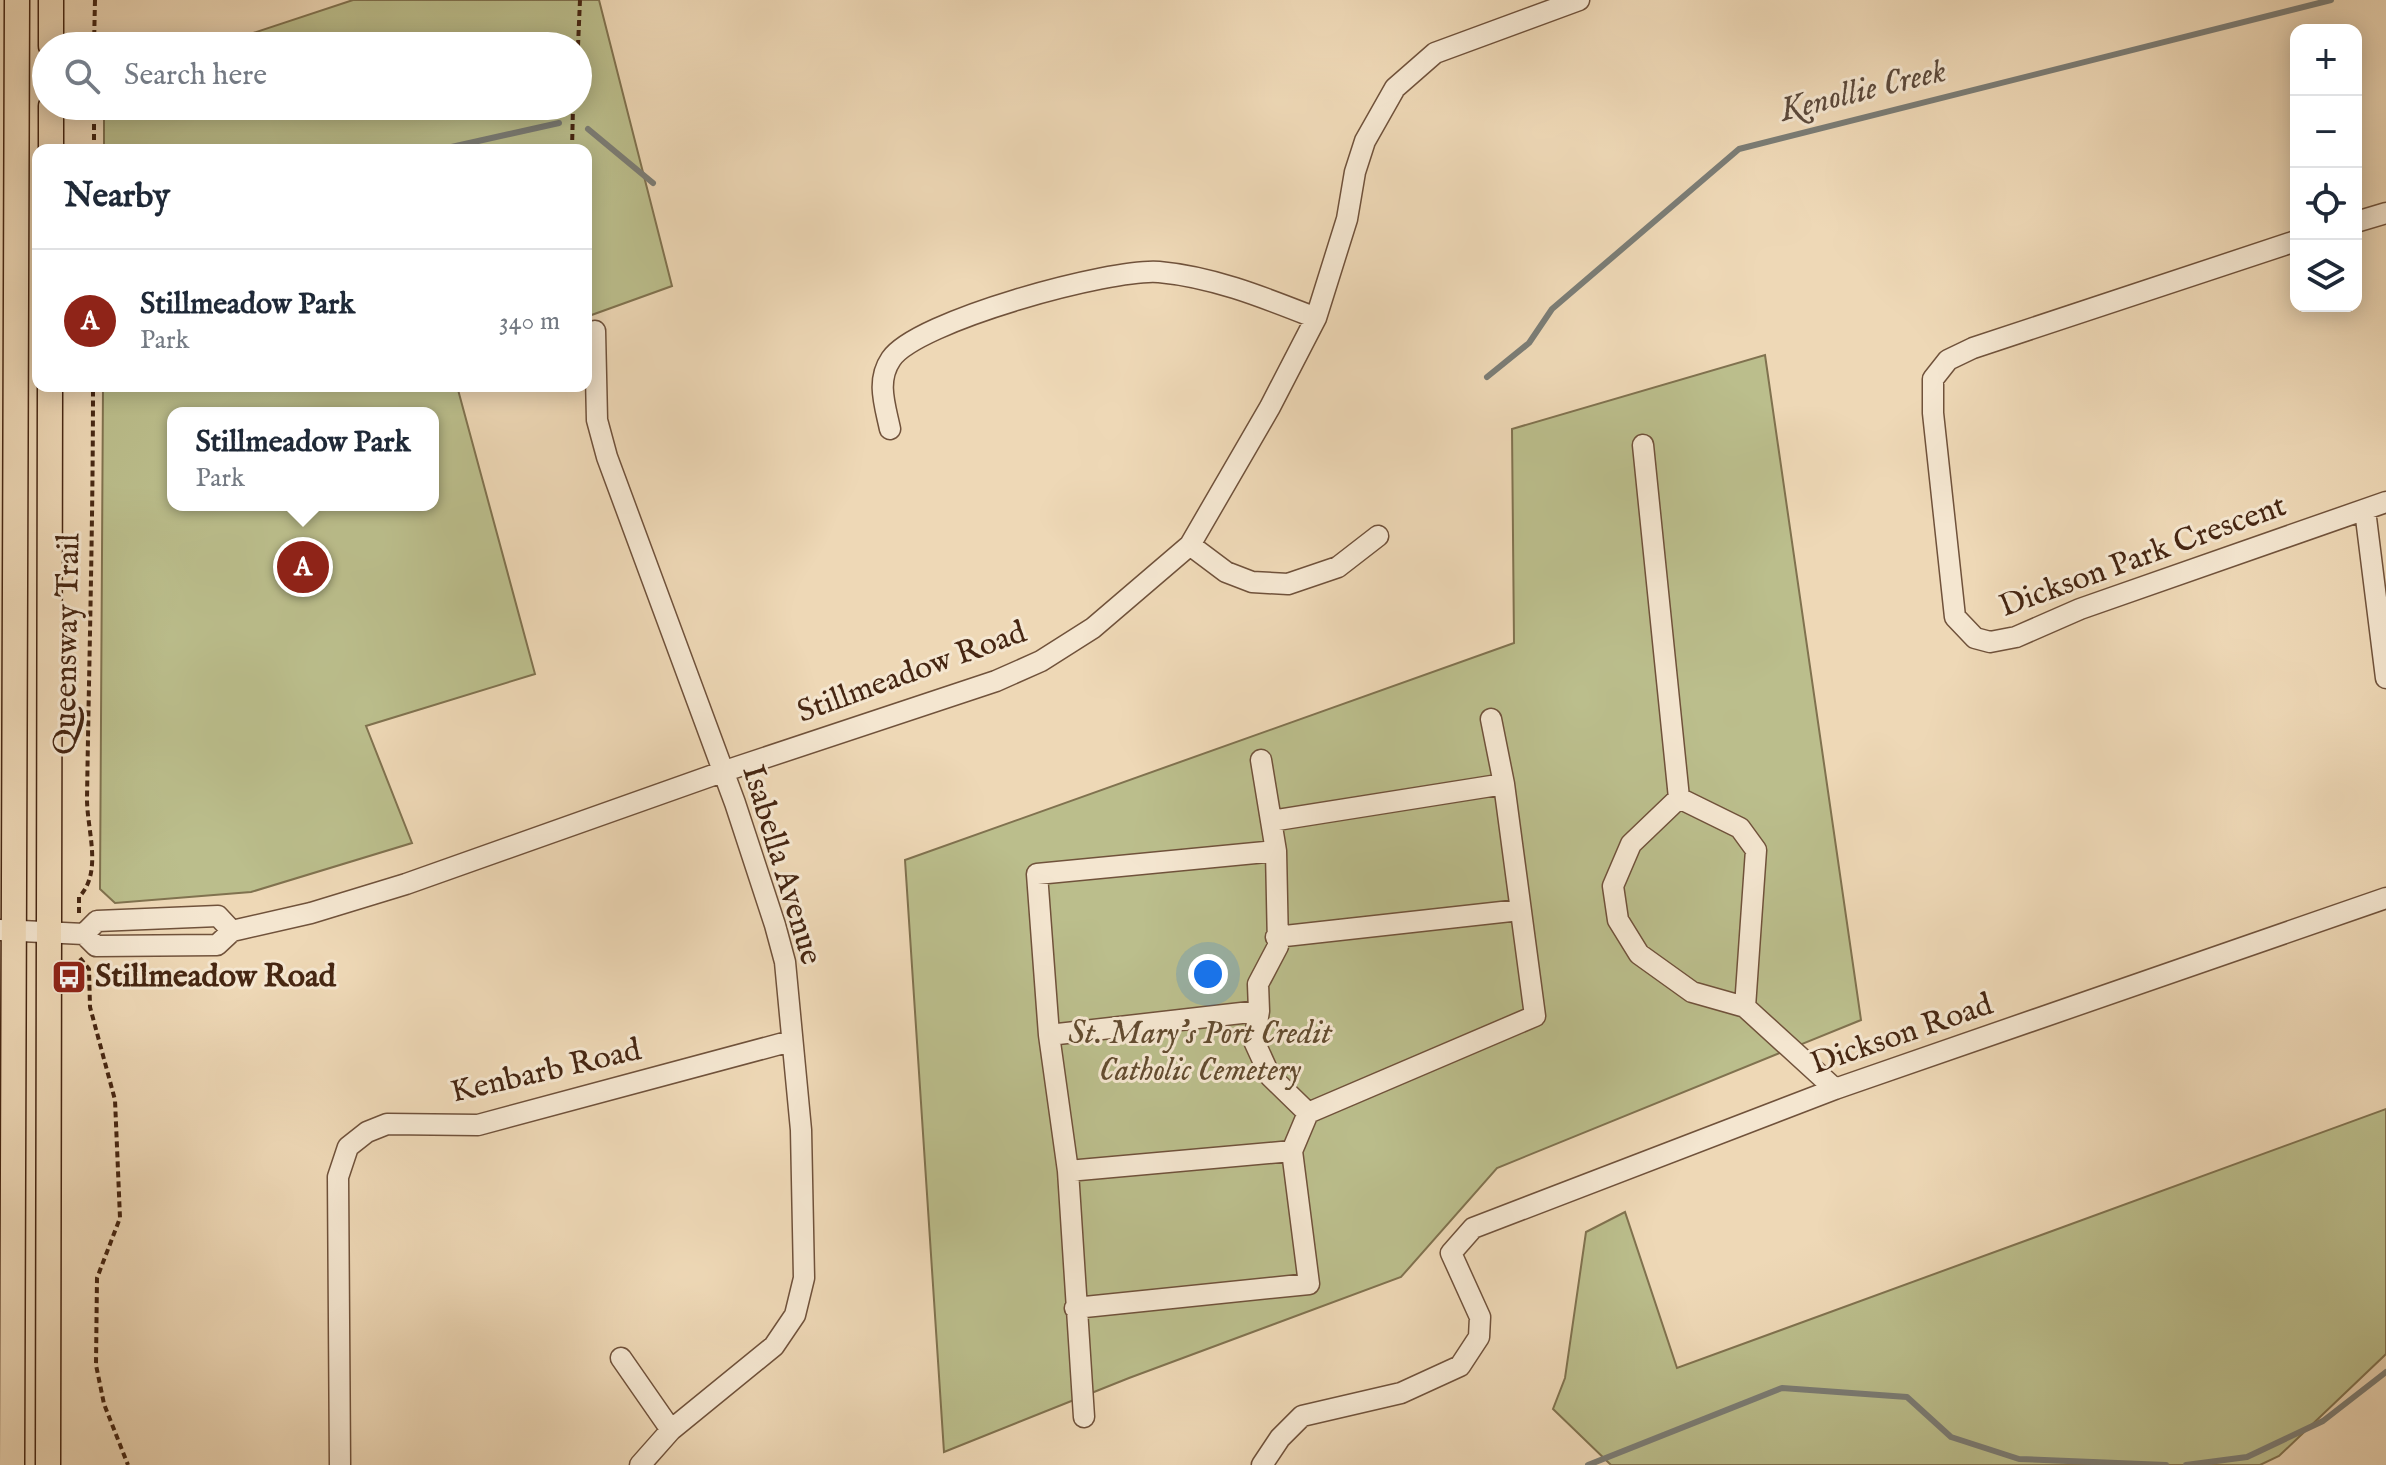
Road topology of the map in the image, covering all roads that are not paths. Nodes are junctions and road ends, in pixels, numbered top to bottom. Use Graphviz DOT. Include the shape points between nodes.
graph roads {
  1 [pos="17,0"];
  2 [pos="51,0"];
  3 [pos="1579,0"];
  4 [pos="51,32"];
  5 [pos="51,120"];
  6 [pos="51,144"];
  7 [pos="2386,213"];
  8 [pos="2362,220"];
  9 [pos="2290,243"];
  10 [pos="1316,318"];
  11 [pos="595,331"];
  12 [pos="50,392"];
  13 [pos="890,429"];
  14 [pos="1643,445"];
  15 [pos="2386,502"];
  16 [pos="2365,510"];
  17 [pos="1378,536"];
  18 [pos="1190,545"];
  19 [pos="2386,678"];
  20 [pos="1491,719"];
  21 [pos="1261,760"];
  22 [pos="722,772"];
  23 [pos="1504,784"];
  24 [pos="1679,798"];
  25 [pos="1271,821"];
  26 [pos="1276,851"];
  27 [pos="2386,898"];
  28 [pos="1520,910"];
  29 [pos="7,930"];
  30 [pos="232,931"];
  31 [pos="49,932"];
  32 [pos="84,934"];
  33 [pos="1276,937"];
  34 [pos="1745,1007"];
  35 [pos="1259,1011"];
  36 [pos="1049,1035"];
  37 [pos="791,1041"];
  38 [pos="1835,1089"];
  39 [pos="1308,1113"];
  40 [pos="1292,1151"];
  41 [pos="1068,1171"];
  42 [pos="1075,1308"];
  43 [pos="621,1358"];
  44 [pos="1084,1417"];
  45 [pos="671,1430"];
  46 [pos="12,1465"];
  47 [pos="48,1465"];
  48 [pos="340,1465"];
  49 [pos="640,1465"];
  50 [pos="1262,1465"];
  1 -- 29 [label="main road"];
  2 -- 4 [label="main road"];
  3 -- 10 [label="street, Stillmeadow Road" via="1435,53 1395,88 1379,111 1355,172 1347,219"];
  5 -- 6 [label="main road"];
  7 -- 8 [label="street"];
  9 -- 16 [label="street, Dickson Park Crescent" via="2017,332 1948,360 1933,379 1933,413 1955,617 1975,638 1990,642 2016,637 2080,609"];
  10 -- 13 [label="street" via="1189,275 1116,273 1081,281 932,330 900,348 881,385"];
  10 -- 18 [label="street, Stillmeadow Road"];
  11 -- 22 [label="street, Isabella Avenue" via="597,420 607,457"];
  12 -- 31 [label="main road"];
  14 -- 24 [label="street"];
  15 -- 16 [label="street, Dickson Park Crescent"];
  16 -- 19 [label="street"];
  17 -- 18 [label="street" via="1338,567 1288,584 1252,582 1226,572"];
  18 -- 22 [label="street, Stillmeadow Road" via="1112,613 1041,661 996,681"];
  20 -- 23 [label="street"];
  21 -- 25 [label="street"];
  22 -- 30 [label="street, Stillmeadow Road" via="406,884"];
  22 -- 37 [label="street, Isabella Avenue" via="785,962"];
  23 -- 25 [label="street"];
  23 -- 28 [label="street"];
  24 -- 34 [label="street" via="1740,828 1756,850"];
  24 -- 34 [label="street" via="1631,844 1613,886 1618,920 1639,954 1692,992"];
  25 -- 26 [label="street"];
  26 -- 33 [label="street"];
  26 -- 36 [label="street" via="1037,874"];
  27 -- 38 [label="street, Dickson Road"];
  28 -- 33 [label="street"];
  28 -- 39 [label="street" via="1535,1016"];
  29 -- 31 [label="street, Stillmeadow Road"];
  29 -- 46 [label="main road"];
  30 -- 32 [label="street, Stillmeadow Road" via="217,945 96,946"];
  30 -- 32 [label="street, Stillmeadow Road" via="218,916 164,916 97,921"];
  31 -- 32 [label="street, Stillmeadow Road"];
  31 -- 47 [label="main road"];
  33 -- 35 [label="street" via="1278,946 1258,984"];
  34 -- 38 [label="street"];
  35 -- 36 [label="street"];
  35 -- 39 [label="street" via="1254,1041 1270,1076"];
  36 -- 41 [label="street"];
  37 -- 45 [label="street, Isabella Avenue" via="801,1130 804,1278 795,1315 774,1346"];
  37 -- 48 [label="street, Kenbarb Road" via="478,1125 387,1124 348,1147 338,1177"];
  38 -- 50 [label="street, Dickson Road" via="1473,1228 1451,1253 1480,1317 1479,1337 1460,1366 1401,1393 1302,1416"];
  39 -- 40 [label="street"];
  40 -- 41 [label="street"];
  40 -- 42 [label="street" via="1309,1284"];
  41 -- 42 [label="street"];
  42 -- 44 [label="street"];
  43 -- 45 [label="street"];
  45 -- 49 [label="street, Isabella Avenue"];
}
